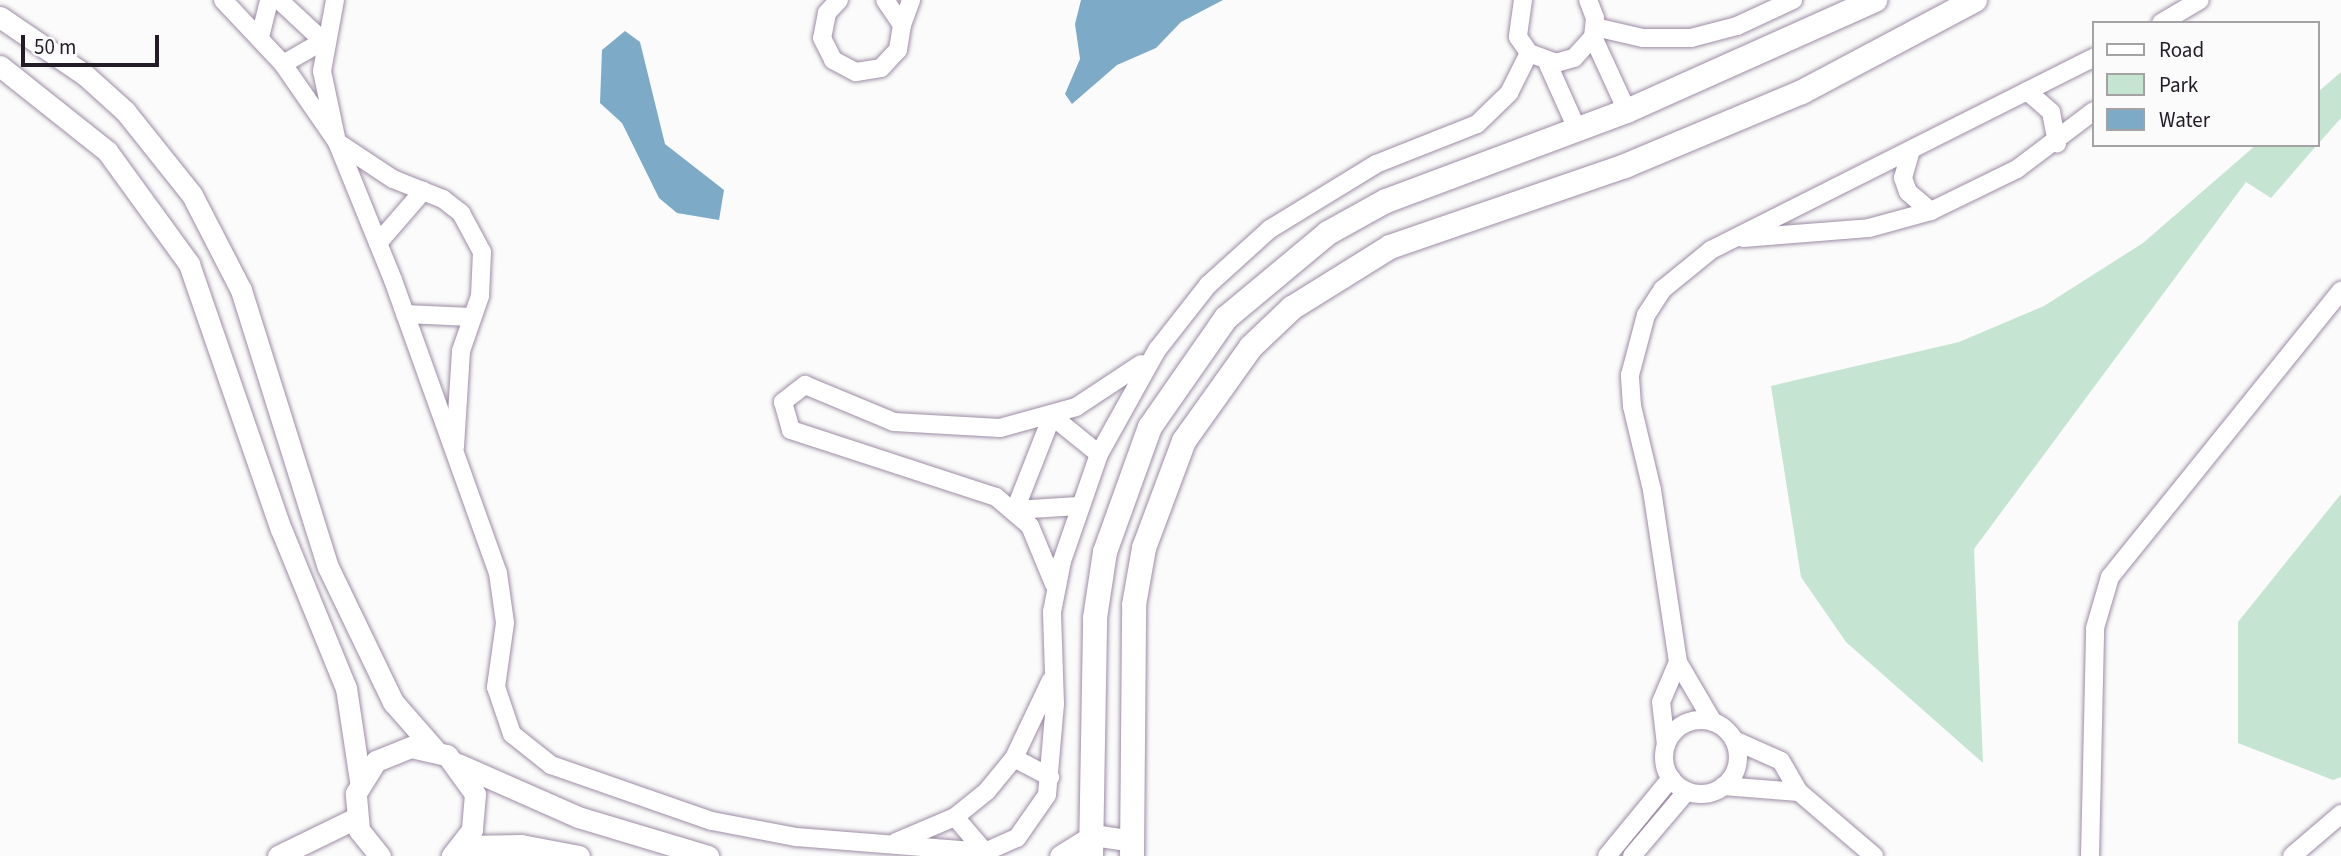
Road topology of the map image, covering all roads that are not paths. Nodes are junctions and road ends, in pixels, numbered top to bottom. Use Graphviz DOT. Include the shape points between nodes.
graph roads {
  1 [pos="223,0"];
  2 [pos="270,0"];
  3 [pos="279,0"];
  4 [pos="335,0"];
  5 [pos="839,0"];
  6 [pos="885,0"];
  7 [pos="911,0"];
  8 [pos="1506,0"];
  9 [pos="1588,0"];
  10 [pos="1793,0"];
  11 [pos="1875,0"];
  12 [pos="1975,0"];
  13 [pos="2200,0"];
  14 [pos="1520,8"];
  15 [pos="0,17"];
  16 [pos="2178,17"];
  17 [pos="902,25"];
  18 [pos="1594,32"];
  19 [pos="260,37"];
  20 [pos="323,41"];
  21 [pos="1529,53"];
  22 [pos="2092,58"];
  23 [pos="1546,62"];
  24 [pos="283,64"];
  25 [pos="0,66"];
  26 [pos="2027,91"];
  27 [pos="1627,111"];
  28 [pos="2092,113"];
  29 [pos="1578,131"];
  30 [pos="337,142"];
  31 [pos="2057,143"];
  32 [pos="1911,150"];
  33 [pos="423,191"];
  34 [pos="1931,211"];
  35 [pos="1740,238"];
  36 [pos="378,243"];
  37 [pos="2341,292"];
  38 [pos="405,314"];
  39 [pos="471,317"];
  40 [pos="1157,350"];
  41 [pos="1052,416"];
  42 [pos="1099,454"];
  43 [pos="454,457"];
  44 [pos="1079,506"];
  45 [pos="1015,510"];
  46 [pos="1055,589"];
  47 [pos="1678,662"];
  48 [pos="377,674"];
  49 [pos="1051,680"];
  50 [pos="346,688"];
  51 [pos="1713,722"];
  52 [pos="1734,740"];
  53 [pos="1666,745"];
  54 [pos="435,750"];
  55 [pos="1014,758"];
  56 [pos="457,763"];
  57 [pos="1050,777"];
  58 [pos="1671,778"];
  59 [pos="360,781"];
  60 [pos="1723,786"];
  61 [pos="1687,791"];
  62 [pos="1799,792"];
  63 [pos="2341,814"];
  64 [pos="955,817"];
  65 [pos="355,818"];
  66 [pos="881,845"];
  67 [pos="1092,845"];
  68 [pos="1133,849"];
  69 [pos="457,851"];
  70 [pos="985,852"];
  71 [pos="2300,854"];
  72 [pos="278,856"];
  73 [pos="380,856"];
  74 [pos="579,856"];
  75 [pos="708,856"];
  76 [pos="1060,856"];
  77 [pos="1607,856"];
  78 [pos="1632,856"];
  79 [pos="1874,856"];
  80 [pos="2090,856"];
  1 -- 19 [label="street"];
  2 -- 19 [label="street"];
  3 -- 20 [label="street"];
  4 -- 20 [label="street"];
  5 -- 17 [label="street" via="827,13 822,38 844,68 881,68 898,50"];
  6 -- 17 [label="street"];
  7 -- 17 [label="street"];
  8 -- 14 [label="street"];
  9 -- 18 [label="street"];
  10 -- 18 [label="street" via="1737,26 1690,38"];
  11 -- 27 [label="main road"];
  12 -- 68 [label="main road" via="1802,92 1625,166 1390,247 1292,308 1251,347 1184,441 1144,548 1135,605"];
  13 -- 16 [label="street"];
  14 -- 21 [label="street"];
  15 -- 48 [label="street" via="85,75 125,111 184,184 219,241 259,341 289,455 328,567"];
  18 -- 23 [label="street" via="1574,58"];
  18 -- 27 [label="street"];
  19 -- 24 [label="street"];
  20 -- 24 [label="street"];
  20 -- 30 [label="street" via="324,95"];
  21 -- 23 [label="street"];
  21 -- 40 [label="street" via="1509,93 1477,124 1376,164 1270,229 1208,285"];
  22 -- 26 [label="street"];
  23 -- 29 [label="street"];
  24 -- 30 [label="street"];
  25 -- 50 [label="street" via="107,151 189,264 281,529"];
  26 -- 31 [label="street" via="2051,112"];
  26 -- 32 [label="street"];
  27 -- 29 [label="main road"];
  28 -- 31 [label="street"];
  29 -- 67 [label="main road" via="1386,201 1328,233 1236,309 1185,370 1145,439 1105,552 1095,618"];
  30 -- 33 [label="street"];
  30 -- 36 [label="street"];
  31 -- 34 [label="street"];
  32 -- 34 [label="street" via="1904,171 1908,192"];
  32 -- 35 [label="street"];
  33 -- 36 [label="street"];
  33 -- 39 [label="street" via="461,213 474,231 484,274"];
  34 -- 35 [label="street" via="1869,228"];
  35 -- 47 [label="street" via="1694,261 1663,289 1646,315 1630,375"];
  36 -- 38 [label="street"];
  37 -- 80 [label="street" via="2105,590 2095,628"];
  38 -- 39 [label="street"];
  38 -- 43 [label="street"];
  39 -- 43 [label="street" via="457,381"];
  40 -- 41 [label="street" via="1119,383"];
  40 -- 42 [label="street"];
  41 -- 42 [label="street"];
  41 -- 45 [label="street"];
  41 -- 45 [label="street" via="965,431 894,422 805,385 783,402 791,430 975,488"];
  42 -- 44 [label="street"];
  43 -- 66 [label="street" via="504,598 496,687 501,712 529,752 630,797 712,821"];
  44 -- 45 [label="street"];
  44 -- 46 [label="street"];
  45 -- 46 [label="street" via="1043,545"];
  46 -- 49 [label="street"];
  47 -- 51 [label="street"];
  47 -- 53 [label="street" via="1661,702"];
  48 -- 50 [label="street"];
  48 -- 54 [label="street"];
  49 -- 55 [label="street"];
  49 -- 57 [label="street"];
  50 -- 59 [label="street"];
  51 -- 52 [label="street"];
  51 -- 53 [label="street" via="1685,723"];
  52 -- 60 [label="street" via="1735,770"];
  52 -- 62 [label="street" via="1781,761"];
  53 -- 58 [label="street"];
  54 -- 56 [label="street"];
  54 -- 59 [label="street" via="411,747 386,754"];
  55 -- 57 [label="street"];
  55 -- 64 [label="street"];
  56 -- 69 [label="street" via="475,794 472,830"];
  56 -- 75 [label="street" via="578,817"];
  57 -- 70 [label="street" via="1030,826"];
  58 -- 61 [label="street"];
  58 -- 77 [label="street"];
  59 -- 65 [label="street"];
  60 -- 61 [label="street"];
  60 -- 62 [label="street"];
  61 -- 78 [label="street"];
  62 -- 79 [label="street"];
  63 -- 71 [label="street"];
  64 -- 66 [label="street"];
  64 -- 70 [label="street"];
  65 -- 72 [label="street"];
  65 -- 73 [label="street"];
  66 -- 70 [label="street"];
  67 -- 68 [label="street"];
  67 -- 76 [label="street"];
  69 -- 74 [label="street" via="521,845"];
}
